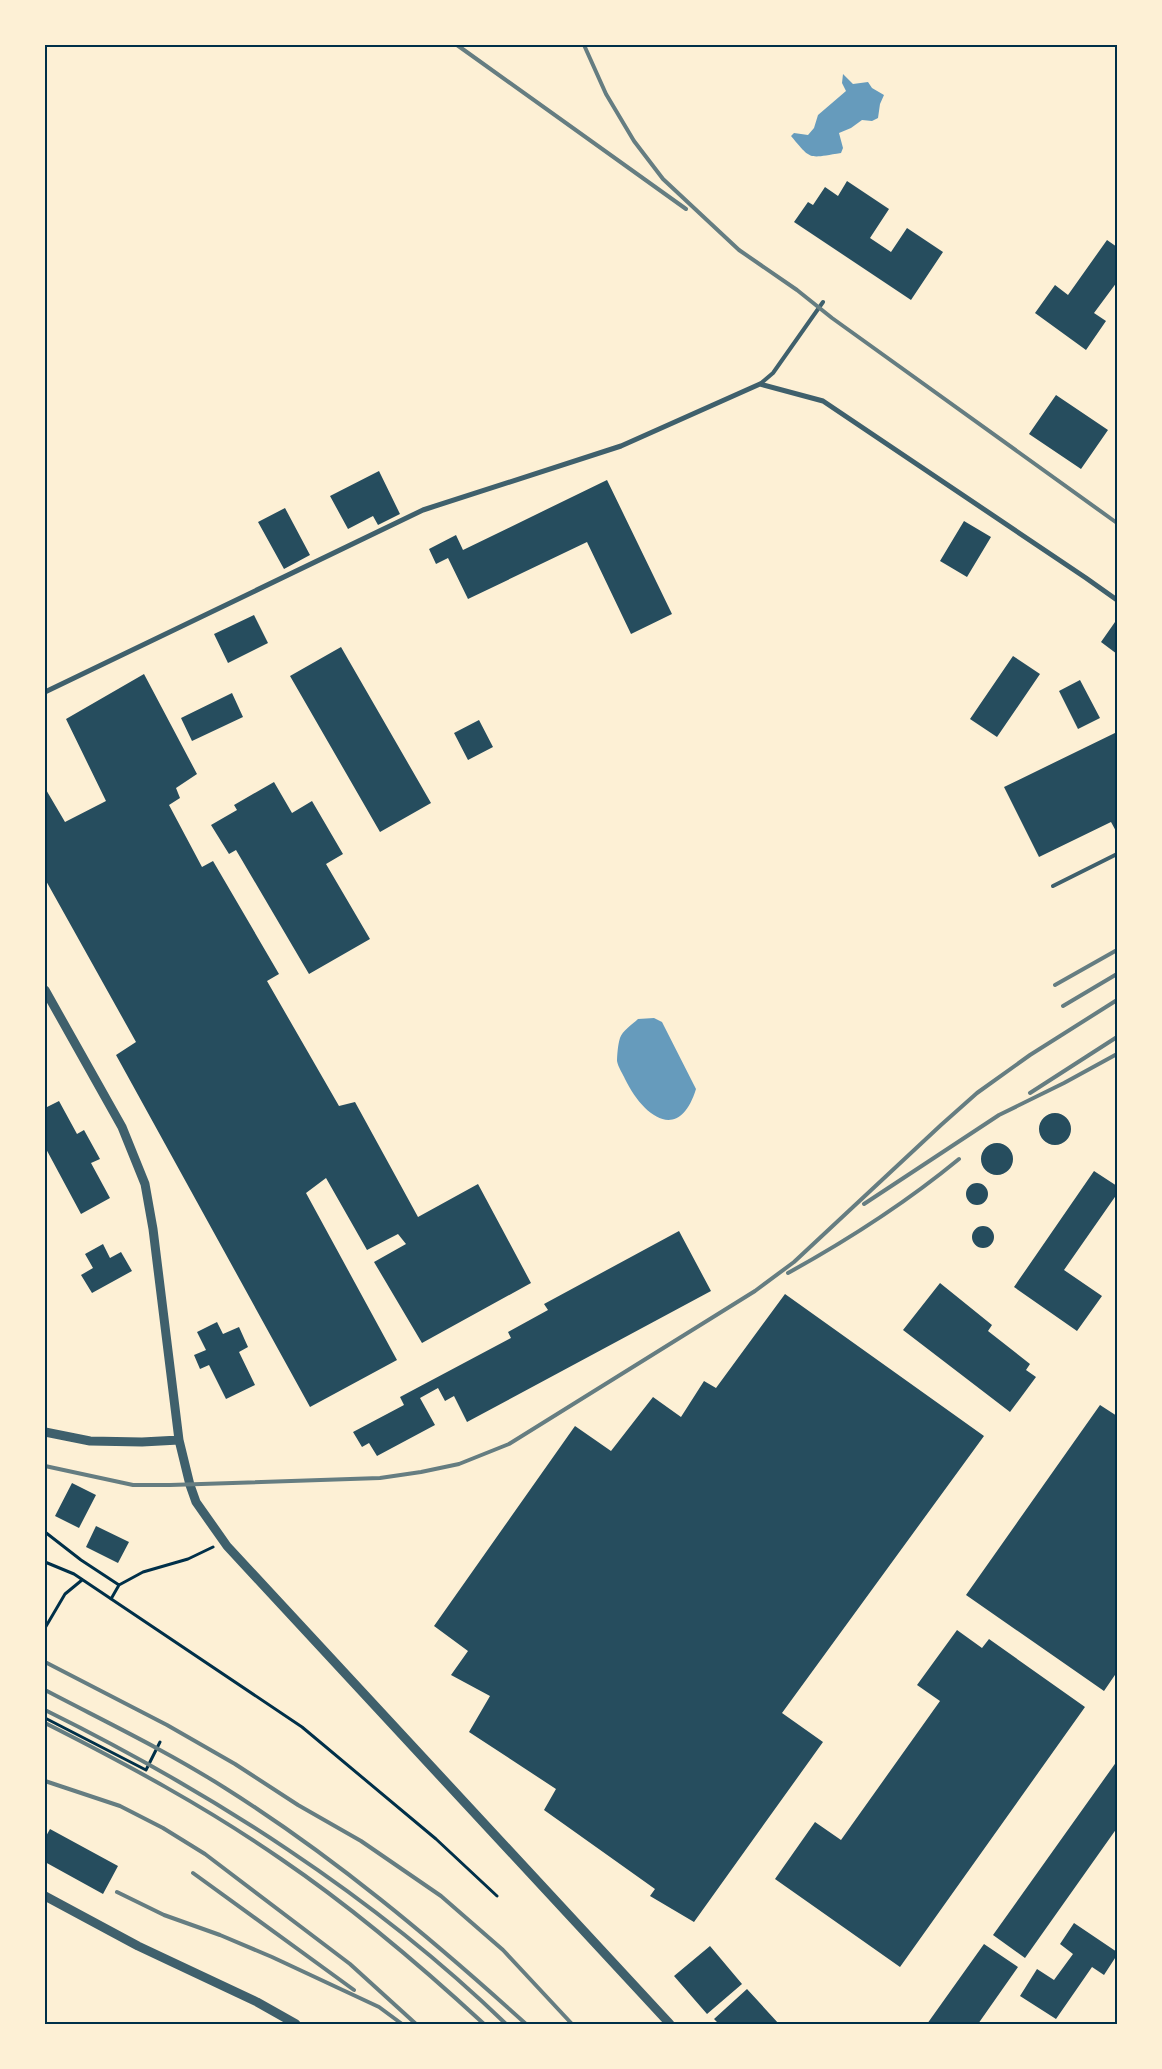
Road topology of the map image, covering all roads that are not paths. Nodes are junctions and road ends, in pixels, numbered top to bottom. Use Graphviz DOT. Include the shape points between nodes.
graph roads {
  1 [pos="823,302"];
  2 [pos="760,384"];
  3 [pos="1117,600"];
  4 [pos="45,692"];
  5 [pos="1117,854"];
  6 [pos="1054,886"];
  7 [pos="45,990"];
  8 [pos="45,1432"];
  9 [pos="179,1440"];
  10 [pos="45,1896"];
  11 [pos="296,2024"];
  12 [pos="670,2024"];
  1 -- 2 [label="lane" via="773,373"];
  2 -- 3 [label="street" via="823,401"];
  2 -- 4 [label="street" via="621,446 422,510"];
  5 -- 6 [label="lane"];
  7 -- 9 [label="street" via="122,1127 144,1184 153,1228"];
  8 -- 9 [label="street" via="90,1441"];
  9 -- 12 [label="street" via="196,1502 223,1542"];
  10 -- 11 [label="street"];
}
